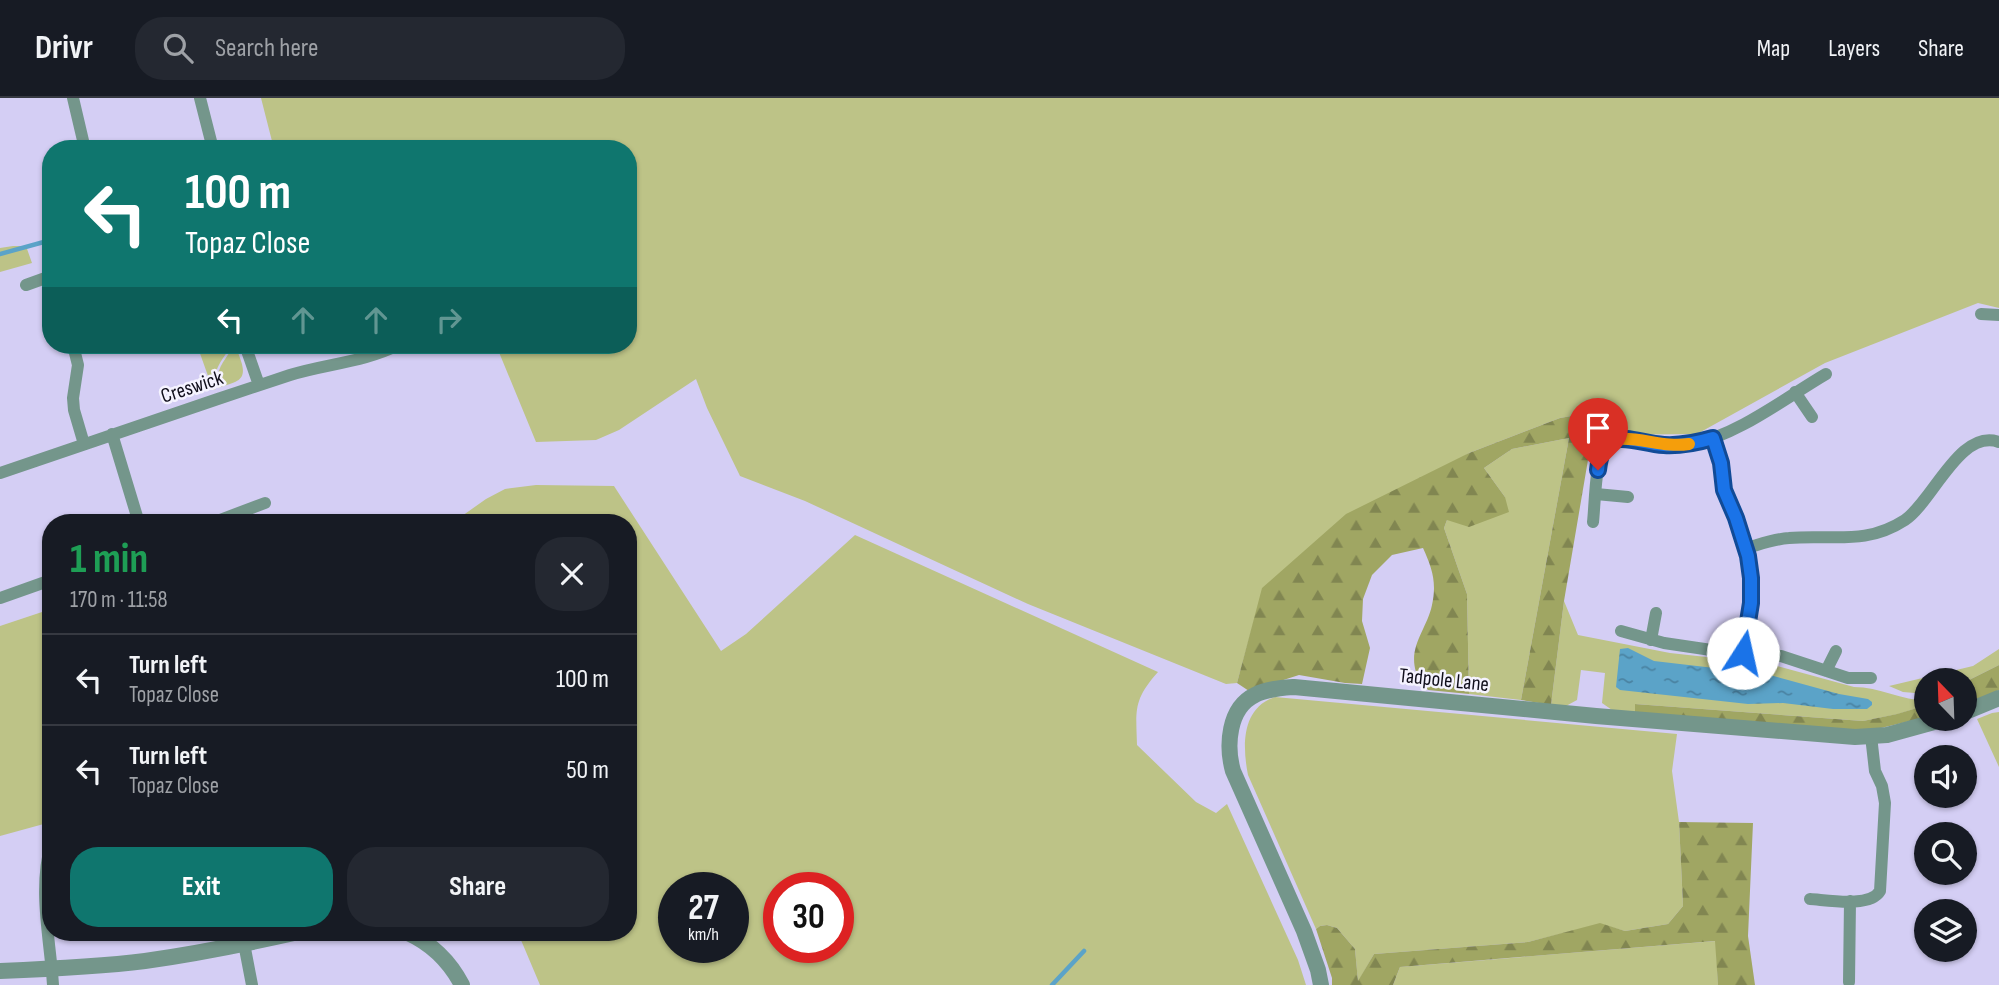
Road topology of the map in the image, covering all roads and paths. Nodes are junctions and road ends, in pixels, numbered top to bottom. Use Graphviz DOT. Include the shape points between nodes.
graph roads {
  1 [pos="73,98"];
  2 [pos="200,98"];
  3 [pos="83,140"];
  4 [pos="211,140"];
  5 [pos="42,280"];
  6 [pos="26,285"];
  7 [pos="1980,314"];
  8 [pos="1999,315"];
  9 [pos="75,354"];
  10 [pos="248,354"];
  11 [pos="373,354"];
  12 [pos="1826,374"];
  13 [pos="259,385"];
  14 [pos="1795,392"];
  15 [pos="1812,417"];
  16 [pos="112,434"];
  17 [pos="1713,438"];
  18 [pos="1999,442"];
  19 [pos="85,444"];
  20 [pos="0,473"];
  21 [pos="1596,494"];
  22 [pos="1628,497"];
  23 [pos="263,508"];
  24 [pos="136,514"];
  25 [pos="243,514"];
  26 [pos="1593,522"];
  27 [pos="1747,548"];
  28 [pos="42,583"];
  29 [pos="0,598"];
  30 [pos="1656,613"];
  31 [pos="1621,631"];
  32 [pos="1651,640"];
  33 [pos="1836,651"];
  34 [pos="1743,653"];
  35 [pos="1826,671"];
  36 [pos="1871,678"];
  37 [pos="1999,698"];
  38 [pos="1978,707"];
  39 [pos="1914,728"];
  40 [pos="1871,736"];
  41 [pos="1810,899"];
  42 [pos="1850,901"];
  43 [pos="49,941"];
  44 [pos="230,941"];
  45 [pos="244,941"];
  46 [pos="429,941"];
  47 [pos="0,971"];
  48 [pos="52,977"];
  49 [pos="1849,982"];
  50 [pos="252,985"];
  51 [pos="462,985"];
  52 [pos="1321,985"];
  1 -- 3 [label="street"];
  2 -- 4 [label="street"];
  5 -- 6 [label="street"];
  7 -- 8 [label="street"];
  9 -- 19 [label="street" via="74,410"];
  10 -- 13 [label="street"];
  11 -- 13 [label="street, Creswick"];
  12 -- 14 [label="street"];
  13 -- 16 [label="street, Creswick"];
  14 -- 15 [label="street"];
  14 -- 17 [label="street"];
  16 -- 19 [label="street, Creswick"];
  16 -- 24 [label="street"];
  17 -- 21 [label="street" via="1683,445 1613,441 1600,455"];
  17 -- 27 [label="street" via="1724,490"];
  18 -- 27 [label="street" via="1971,445 1916,511 1891,527 1867,536 1786,538"];
  19 -- 20 [label="street, Creswick"];
  21 -- 22 [label="street"];
  21 -- 26 [label="street"];
  23 -- 25 [label="street"];
  27 -- 34 [label="street" via="1751,588"];
  28 -- 29 [label="street"];
  30 -- 32 [label="street"];
  31 -- 32 [label="street"];
  32 -- 34 [label="street"];
  33 -- 35 [label="street"];
  34 -- 35 [label="street" via="1781,656"];
  35 -- 36 [label="street" via="1848,678"];
  37 -- 38 [label="street"];
  39 -- 40 [label="street, Tadpole Lane"];
  40 -- 42 [label="street" via="1885,803 1882,881 1877,897"];
  40 -- 52 [label="street, Tadpole Lane" via="1294,687 1254,695 1240,707 1233,722 1230,760 1304,931"];
  41 -- 42 [label="street"];
  42 -- 49 [label="street"];
  43 -- 48 [label="street"];
  44 -- 48 [label="street"];
  45 -- 50 [label="street"];
  46 -- 51 [label="street"];
  47 -- 48 [label="street"];
}
